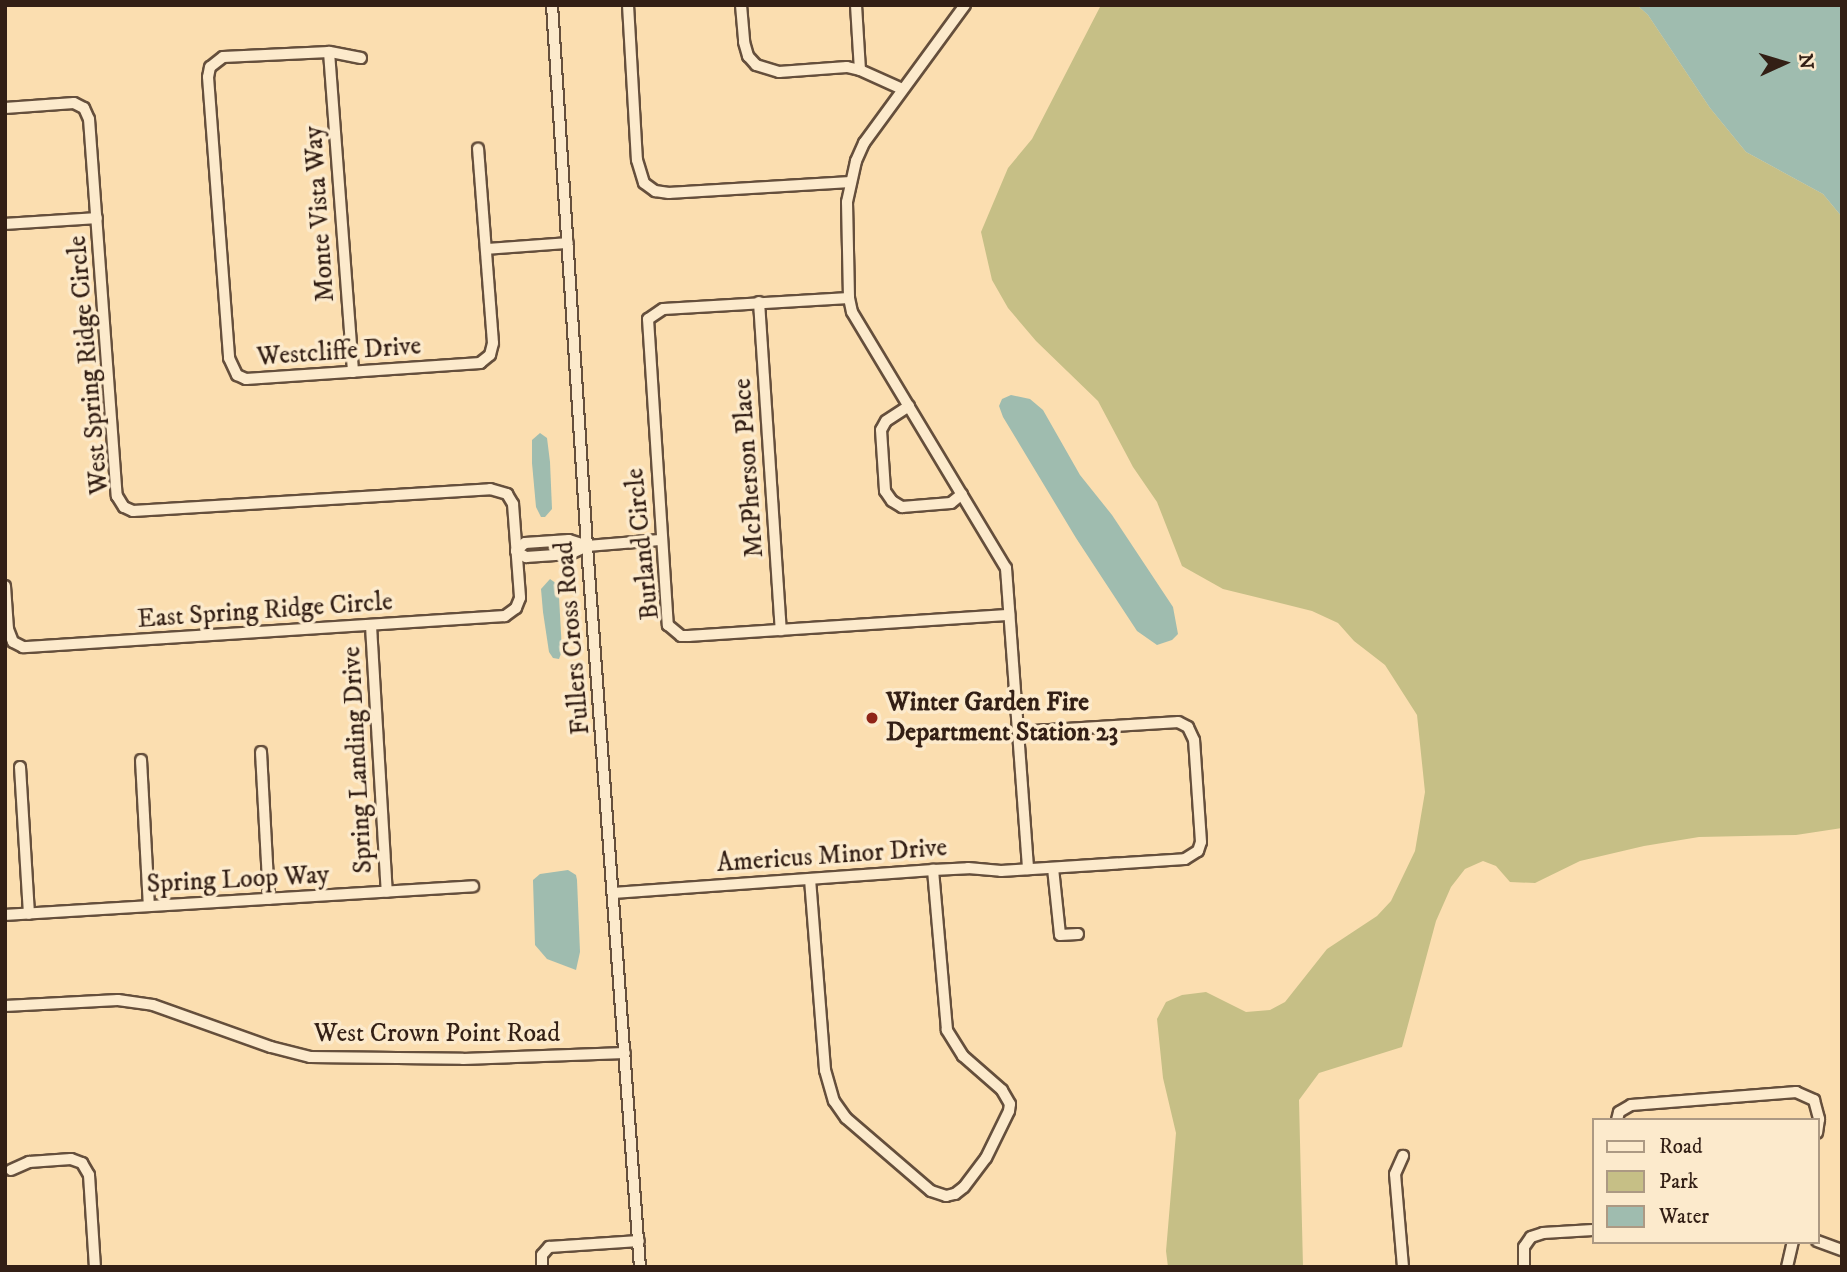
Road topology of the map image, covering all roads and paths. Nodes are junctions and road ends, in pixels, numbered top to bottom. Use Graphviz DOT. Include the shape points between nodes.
graph roads {
  1 [pos="552,5"];
  2 [pos="628,5"];
  3 [pos="741,5"];
  4 [pos="856,5"];
  5 [pos="965,5"];
  6 [pos="329,52"];
  7 [pos="361,58"];
  8 [pos="860,69"];
  9 [pos="901,89"];
  10 [pos="5,107"];
  11 [pos="478,149"];
  12 [pos="850,182"];
  13 [pos="97,218"];
  14 [pos="5,224"];
  15 [pos="568,243"];
  16 [pos="486,249"];
  17 [pos="849,298"];
  18 [pos="759,302"];
  19 [pos="353,372"];
  20 [pos="909,406"];
  21 [pos="962,494"];
  22 [pos="660,540"];
  23 [pos="587,546"];
  24 [pos="516,551"];
  25 [pos="5,586"];
  26 [pos="1009,615"];
  27 [pos="371,626"];
  28 [pos="781,630"];
  29 [pos="1018,732"];
  30 [pos="261,752"];
  31 [pos="141,760"];
  32 [pos="20,767"];
  33 [pos="1053,867"];
  34 [pos="1028,869"];
  35 [pos="933,870"];
  36 [pos="810,879"];
  37 [pos="474,886"];
  38 [pos="387,892"];
  39 [pos="613,892"];
  40 [pos="269,900"];
  41 [pos="149,906"];
  42 [pos="29,914"];
  43 [pos="5,915"];
  44 [pos="1078,934"];
  45 [pos="5,1006"];
  46 [pos="625,1053"];
  47 [pos="1618,1118"];
  48 [pos="1819,1118"];
  49 [pos="1403,1156"];
  50 [pos="10,1170"];
  51 [pos="1591,1230"];
  52 [pos="639,1241"];
  53 [pos="1819,1242"];
  54 [pos="1793,1244"];
  55 [pos="1842,1250"];
  56 [pos="95,1267"];
  57 [pos="542,1267"];
  58 [pos="640,1267"];
  59 [pos="1403,1267"];
  60 [pos="1524,1267"];
  61 [pos="1787,1267"];
  1 -- 15 [label="street, Fullers Cross Road"];
  2 -- 12 [label="street" via="638,160 645,183 655,191"];
  3 -- 8 [label="street" via="744,42 756,65 779,72"];
  4 -- 8 [label="street"];
  5 -- 9 [label="street"];
  6 -- 7 [label="street, Westcliffe Drive"];
  6 -- 19 [label="street, Monte Vista Way"];
  6 -- 19 [label="street, Westcliffe Drive" via="223,57 210,67 228,344 231,368 246,379"];
  8 -- 9 [label="street"];
  9 -- 12 [label="street" via="864,142"];
  10 -- 13 [label="street, West Spring Ridge Circle" via="74,103 84,108 89,119"];
  11 -- 16 [label="street, Westcliffe Drive"];
  12 -- 17 [label="street"];
  13 -- 14 [label="street"];
  13 -- 24 [label="street, West Spring Ridge Circle" via="117,496 124,507 134,511 490,489 507,494 513,504"];
  15 -- 16 [label="street"];
  15 -- 23 [label="street, Fullers Cross Road"];
  16 -- 19 [label="street, Westcliffe Drive" via="490,355 480,363"];
  17 -- 18 [label="street, Burland Circle"];
  17 -- 20 [label="street" via="852,312"];
  18 -- 22 [label="street, Burland Circle" via="663,309 648,319"];
  18 -- 28 [label="street, McPherson Place"];
  20 -- 21 [label="street"];
  20 -- 21 [label="street" via="886,421 881,430 885,491 902,507 951,503"];
  21 -- 26 [label="street" via="1002,559"];
  22 -- 23 [label="street"];
  22 -- 28 [label="street, Burland Circle" via="665,612 674,631 689,636"];
  23 -- 24 [label="street" via="569,540 525,543"];
  23 -- 39 [label="street, Fullers Cross Road"];
  24 -- 27 [label="street, East Spring Ridge Circle" via="520,598 505,616"];
  25 -- 27 [label="street, East Spring Ridge Circle" via="8,629 13,642 23,647"];
  26 -- 28 [label="street, Burland Circle"];
  26 -- 29 [label="street"];
  27 -- 38 [label="street, Spring Landing Drive"];
  29 -- 33 [label="street, Americus Minor Drive" via="1178,722 1188,727 1194,740 1198,851 1185,859"];
  29 -- 34 [label="street"];
  30 -- 40 [label="street"];
  31 -- 41 [label="street"];
  32 -- 42 [label="street"];
  33 -- 34 [label="street, Americus Minor Drive"];
  33 -- 44 [label="street" via="1060,935"];
  34 -- 35 [label="street, Americus Minor Drive"];
  35 -- 36 [label="street, Americus Minor Drive"];
  35 -- 36 [label="street" via="947,1030 963,1056 1002,1090 1010,1104 986,1158 964,1187 946,1196 931,1191 846,1118 834,1101 825,1070"];
  36 -- 39 [label="street, Americus Minor Drive"];
  37 -- 38 [label="street, Spring Loop Way"];
  38 -- 40 [label="street, Spring Loop Way"];
  39 -- 46 [label="street, Fullers Cross Road"];
  40 -- 41 [label="street, Spring Loop Way"];
  41 -- 42 [label="street, Spring Loop Way"];
  42 -- 43 [label="street, Spring Loop Way"];
  45 -- 46 [label="street, West Crown Point Road" via="118,1000 153,1005 310,1057 463,1059"];
  46 -- 52 [label="street, Fullers Cross Road"];
  47 -- 48 [label="street" via="1631,1105 1796,1092 1814,1100"];
  49 -- 59 [label="street" via="1395,1174"];
  50 -- 56 [label="street" via="29,1162 71,1159 82,1163 89,1175"];
  51 -- 60 [label="street" via="1531,1237 1524,1247"];
  52 -- 57 [label="street" via="550,1247 542,1255"];
  52 -- 58 [label="street, Fullers Cross Road"];
  53 -- 55 [label="street"];
  54 -- 61 [label="street"];
}
